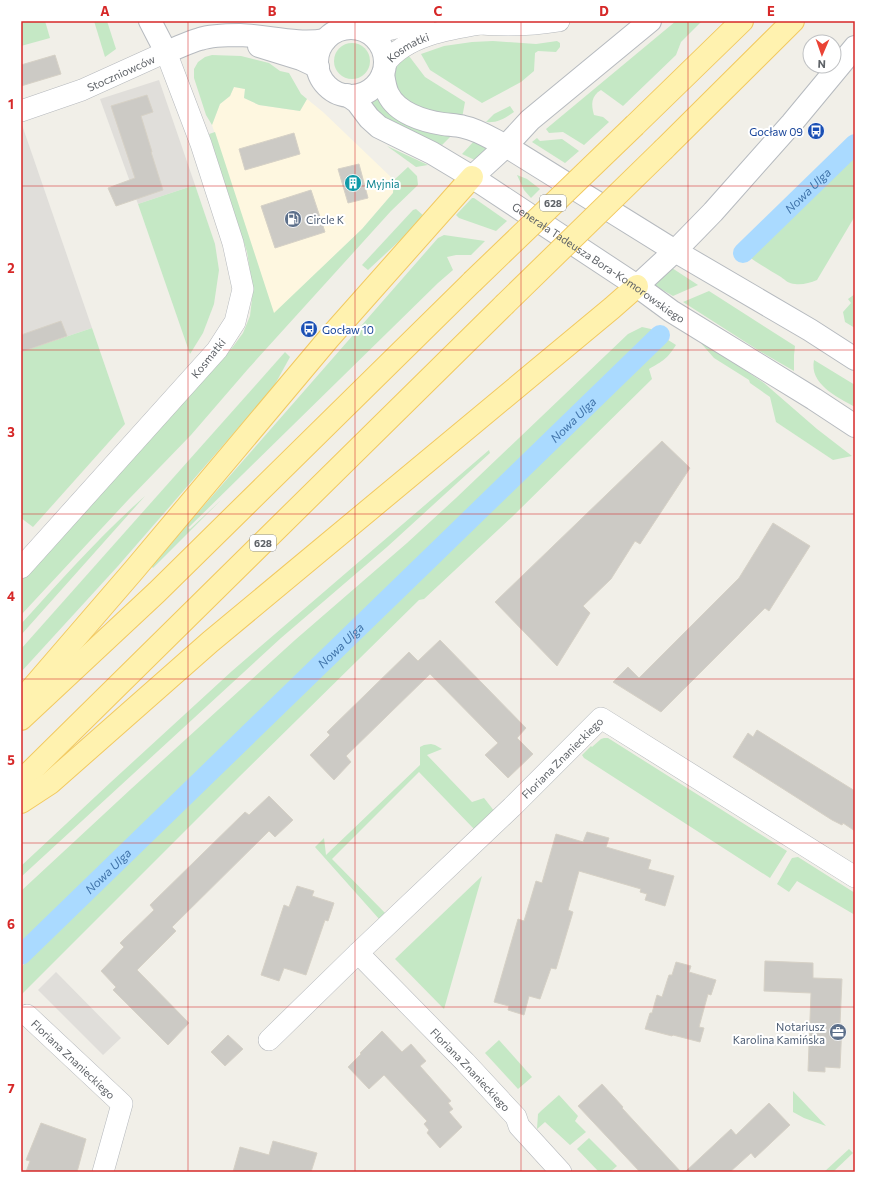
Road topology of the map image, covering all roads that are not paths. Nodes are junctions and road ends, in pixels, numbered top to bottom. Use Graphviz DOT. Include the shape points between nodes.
graph roads {
  1 [pos="150,21"];
  2 [pos="424,21"];
  3 [pos="456,21"];
  4 [pos="558,21"];
  5 [pos="650,21"];
  6 [pos="742,21"];
  7 [pos="793,21"];
  8 [pos="481,24"];
  9 [pos="369,33"];
  10 [pos="222,36"];
  11 [pos="325,40"];
  12 [pos="855,47"];
  13 [pos="166,52"];
  14 [pos="318,67"];
  15 [pos="384,69"];
  16 [pos="347,95"];
  17 [pos="21,111"];
  18 [pos="506,146"];
  19 [pos="472,177"];
  20 [pos="676,251"];
  21 [pos="637,286"];
  22 [pos="855,359"];
  23 [pos="855,426"];
  24 [pos="21,568"];
  25 [pos="21,701"];
  26 [pos="21,719"];
  27 [pos="21,781"];
  28 [pos="21,802"];
  29 [pos="855,876"];
  30 [pos="358,953"];
  31 [pos="27,1015"];
  32 [pos="269,1040"];
  33 [pos="103,1172"];
  34 [pos="561,1172"];
  1 -- 13 [label="street"];
  2 -- 9 [label="street, Kosmatki"];
  3 -- 8 [label="street, Kosmatki"];
  4 -- 8 [label="street, Kosmatki" via="508,26"];
  5 -- 18 [label="street" via="530,120"];
  6 -- 26 [label="main road, 628, bridge" via="157,592"];
  7 -- 27 [label="main road, 628, bridge"];
  8 -- 15 [label="street, Kosmatki" via="435,33 419,39 391,56"];
  9 -- 11 [label="street" via="360,29 341,29"];
  9 -- 15 [label="street" via="381,46"];
  10 -- 11 [label="street, Stoczniowców" via="304,42"];
  10 -- 13 [label="street, Stoczniowców" via="201,38"];
  10 -- 14 [label="street, Stoczniowców" via="243,40"];
  11 -- 14 [label="street" via="320,47"];
  12 -- 20 [label="street" via="792,123"];
  13 -- 17 [label="street, Stoczniowców" via="82,90"];
  13 -- 24 [label="street, Kosmatki" via="201,144 233,243 243,289 234,322 217,350"];
  14 -- 16 [label="street" via="321,77 328,86"];
  15 -- 16 [label="street" via="373,88 366,92"];
  15 -- 18 [label="street" via="388,94 400,108 423,120 477,131"];
  16 -- 19 [label="street, Generała Tadeusza Bora-Komorowskiego" via="380,127"];
  18 -- 19 [label="street"];
  18 -- 20 [label="street"];
  19 -- 21 [label="street, Generała Tadeusza Bora-Komorowskiego"];
  19 -- 25 [label="main road" via="329,338"];
  20 -- 21 [label="street"];
  20 -- 22 [label="street"];
  21 -- 23 [label="street, Generała Tadeusza Bora-Komorowskiego" via="671,311"];
  21 -- 28 [label="main road" via="210,642 50,783"];
  29 -- 30 [label="street, Floriana Znanieckiego" via="601,718 512,807"];
  30 -- 32 [label="street, Floriana Znanieckiego"];
  30 -- 34 [label="street, Floriana Znanieckiego" via="516,1117 519,1126"];
  31 -- 33 [label="street, Floriana Znanieckiego" via="122,1104"];
}
